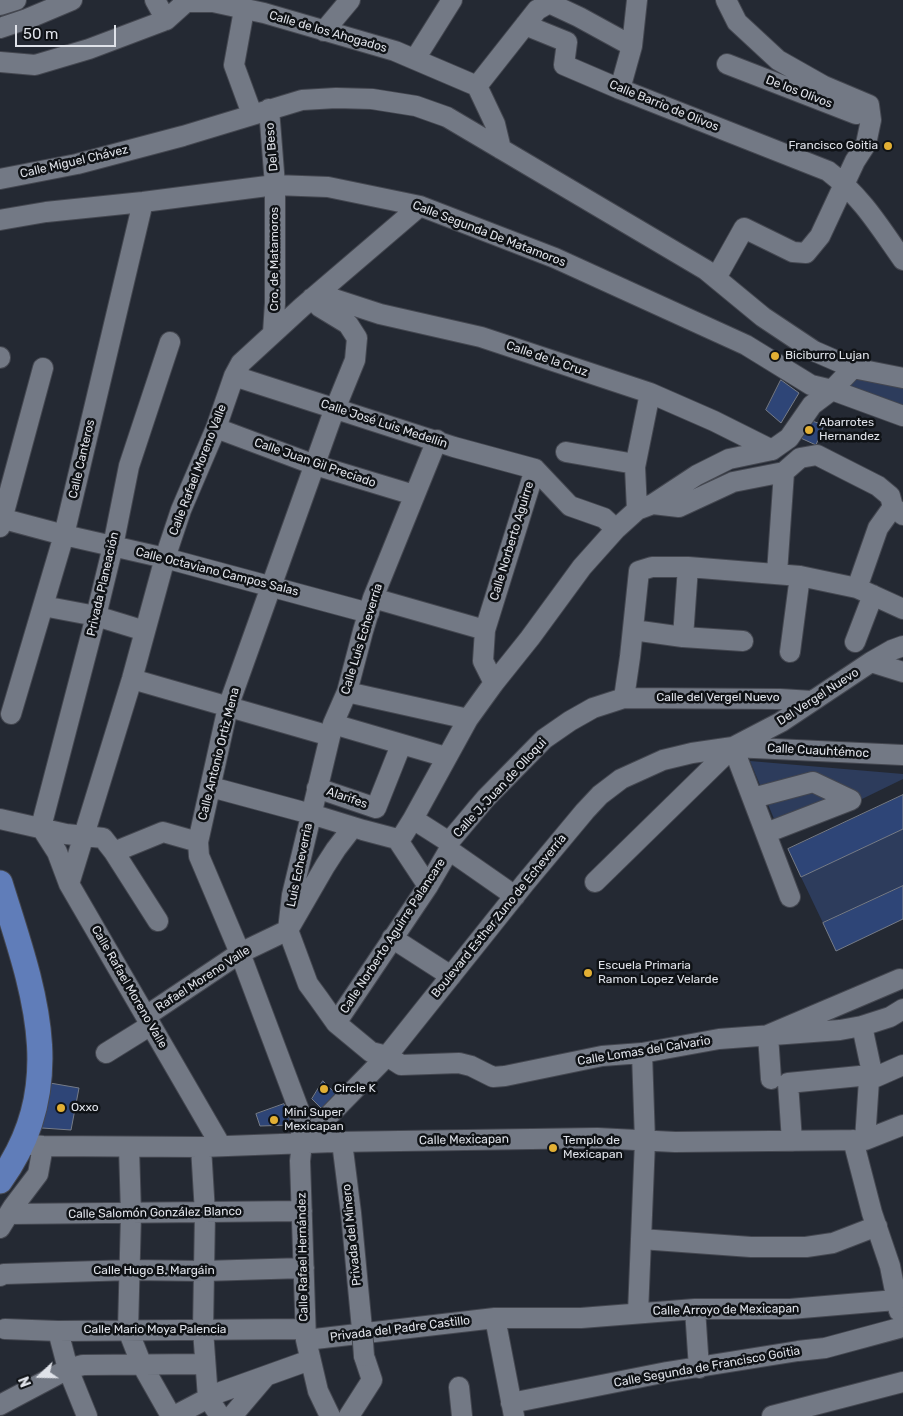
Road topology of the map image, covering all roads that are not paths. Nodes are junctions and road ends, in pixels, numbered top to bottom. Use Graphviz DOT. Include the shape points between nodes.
graph roads {
  1 [pos="16,0"];
  2 [pos="72,0"];
  3 [pos="155,0"];
  4 [pos="350,0"];
  5 [pos="452,0"];
  6 [pos="637,0"];
  7 [pos="726,0"];
  8 [pos="549,1"];
  9 [pos="0,5"];
  10 [pos="582,8"];
  11 [pos="244,10"];
  12 [pos="166,20"];
  13 [pos="525,25"];
  14 [pos="0,28"];
  15 [pos="324,31"];
  16 [pos="567,42"];
  17 [pos="632,46"];
  18 [pos="415,59"];
  19 [pos="0,62"];
  20 [pos="727,64"];
  21 [pos="477,86"];
  22 [pos="620,89"];
  23 [pos="260,111"];
  24 [pos="870,113"];
  25 [pos="501,149"];
  26 [pos="836,176"];
  27 [pos="0,179"];
  28 [pos="275,185"];
  29 [pos="143,202"];
  30 [pos="420,206"];
  31 [pos="0,220"];
  32 [pos="903,260"];
  33 [pos="716,278"];
  34 [pos="312,298"];
  35 [pos="763,317"];
  36 [pos="273,333"];
  37 [pos="170,342"];
  38 [pos="746,345"];
  39 [pos="42,368"];
  40 [pos="853,368"];
  41 [pos="234,376"];
  42 [pos="903,378"];
  43 [pos="832,390"];
  44 [pos="650,394"];
  45 [pos="336,409"];
  46 [pos="903,416"];
  47 [pos="216,428"];
  48 [pos="437,440"];
  49 [pos="772,450"];
  50 [pos="566,452"];
  51 [pos="635,464"];
  52 [pos="315,465"];
  53 [pos="534,469"];
  54 [pos="784,472"];
  55 [pos="414,495"];
  56 [pos="645,507"];
  57 [pos="898,511"];
  58 [pos="1,521"];
  59 [pos="616,529"];
  60 [pos="64,535"];
  61 [pos="112,546"];
  62 [pos="166,558"];
  63 [pos="688,567"];
  64 [pos="777,574"];
  65 [pos="800,576"];
  66 [pos="270,586"];
  67 [pos="865,592"];
  68 [pos="371,605"];
  69 [pos="43,606"];
  70 [pos="903,609"];
  71 [pos="96,616"];
  72 [pos="485,630"];
  73 [pos="632,630"];
  74 [pos="145,631"];
  75 [pos="683,638"];
  76 [pos="743,641"];
  77 [pos="855,642"];
  78 [pos="903,646"];
  79 [pos="790,652"];
  80 [pos="871,662"];
  81 [pos="903,672"];
  82 [pos="132,679"];
  83 [pos="494,683"];
  84 [pos="347,692"];
  85 [pos="624,698"];
  86 [pos="812,701"];
  87 [pos="228,708"];
  88 [pos="11,714"];
  89 [pos="468,719"];
  90 [pos="331,730"];
  91 [pos="401,745"];
  92 [pos="733,747"];
  93 [pos="903,756"];
  94 [pos="446,757"];
  95 [pos="211,787"];
  96 [pos="318,788"];
  97 [pos="753,798"];
  98 [pos="311,814"];
  99 [pos="0,819"];
  100 [pos="413,819"];
  101 [pos="354,827"];
  102 [pos="41,828"];
  103 [pos="766,833"];
  104 [pos="84,836"];
  105 [pos="397,839"];
  106 [pos="198,842"];
  107 [pos="449,846"];
  108 [pos="114,852"];
  109 [pos="595,882"];
  110 [pos="0,883"];
  111 [pos="69,884"];
  112 [pos="428,886"];
  113 [pos="515,896"];
  114 [pos="790,897"];
  115 [pos="158,921"];
  116 [pos="288,930"];
  117 [pos="392,938"];
  118 [pos="240,952"];
  119 [pos="451,976"];
  120 [pos="900,978"];
  121 [pos="903,1009"];
  122 [pos="148,1020"];
  123 [pos="336,1023"];
  124 [pos="862,1026"];
  125 [pos="768,1035"];
  126 [pos="106,1053"];
  127 [pos="642,1053"];
  128 [pos="387,1056"];
  129 [pos="903,1065"];
  130 [pos="869,1078"];
  131 [pos="779,1081"];
  132 [pos="903,1125"];
  133 [pos="645,1140"];
  134 [pos="859,1140"];
  135 [pos="792,1141"];
  136 [pos="342,1142"];
  137 [pos="302,1143"];
  138 [pos="33,1145"];
  139 [pos="211,1146"];
  140 [pos="129,1147"];
  141 [pos="0,1182"];
  142 [pos="302,1211"];
  143 [pos="205,1213"];
  144 [pos="131,1214"];
  145 [pos="4,1221"];
  146 [pos="877,1226"];
  147 [pos="641,1239"];
  148 [pos="304,1268"];
  149 [pos="130,1270"];
  150 [pos="204,1271"];
  151 [pos="2,1275"];
  152 [pos="896,1300"];
  153 [pos="695,1309"];
  154 [pos="638,1313"];
  155 [pos="495,1318"];
  156 [pos="903,1323"];
  157 [pos="903,1327"];
  158 [pos="5,1329"];
  159 [pos="128,1330"];
  160 [pos="203,1330"];
  161 [pos="58,1331"];
  162 [pos="305,1334"];
  163 [pos="141,1364"];
  164 [pos="205,1364"];
  165 [pos="311,1366"];
  166 [pos="699,1368"];
  167 [pos="68,1369"];
  168 [pos="268,1374"];
  169 [pos="903,1382"];
  170 [pos="459,1387"];
  171 [pos="208,1398"];
  172 [pos="0,1406"];
  173 [pos="512,1410"];
  174 [pos="4,1416"];
  175 [pos="87,1416"];
  176 [pos="172,1416"];
  177 [pos="220,1416"];
  178 [pos="232,1416"];
  179 [pos="330,1416"];
  180 [pos="349,1416"];
  181 [pos="462,1416"];
  182 [pos="772,1416"];
  1 -- 9 [label="street"];
  2 -- 14 [label="street"];
  3 -- 12 [label="street"];
  4 -- 15 [label="street"];
  5 -- 18 [label="street"];
  6 -- 17 [label="street"];
  7 -- 24 [label="street" via="737,22 778,60"];
  8 -- 10 [label="street"];
  8 -- 13 [label="street"];
  10 -- 16 [label="street"];
  10 -- 17 [label="street"];
  11 -- 12 [label="street, Calle de los Ahogados" via="213,2 186,2"];
  11 -- 15 [label="street, Calle de los Ahogados"];
  11 -- 23 [label="street, Del Beso" via="234,65"];
  12 -- 19 [label="street, Calle de los Ahogados" via="35,65"];
  13 -- 16 [label="street"];
  13 -- 21 [label="street"];
  15 -- 18 [label="street, Calle de los Ahogados"];
  16 -- 22 [label="street, Calle Barrio de Olivos" via="564,65"];
  17 -- 22 [label="street"];
  18 -- 21 [label="street, Calle de los Ahogados"];
  20 -- 24 [label="street, De los Olivos"];
  21 -- 25 [label="street" via="495,124"];
  22 -- 26 [label="street, Calle Barrio de Olivos"];
  23 -- 25 [label="street" via="302,100 372,99 416,106 447,117"];
  23 -- 27 [label="street, Calle Miguel Chávez" via="183,136 77,164"];
  23 -- 28 [label="street, Del Beso"];
  24 -- 26 [label="street" via="866,144 855,161"];
  25 -- 33 [label="street"];
  26 -- 32 [label="street" via="863,202"];
  26 -- 33 [label="street" via="820,236 806,253 793,252 744,228"];
  28 -- 29 [label="street, Calle Segunda De Matamoros"];
  28 -- 30 [label="street, Calle Segunda De Matamoros" via="328,187"];
  28 -- 36 [label="street, Cro. de Matamoros"];
  29 -- 31 [label="street, Calle Segunda De Matamoros"];
  29 -- 60 [label="street, Calle Canteros"];
  30 -- 34 [label="street, Calle Rafael Moreno Valle"];
  30 -- 38 [label="street, Calle Segunda De Matamoros" via="555,258"];
  33 -- 35 [label="street"];
  34 -- 36 [label="street, Calle Rafael Moreno Valle"];
  34 -- 44 [label="street, Calle de la Cruz" via="334,299 380,314 481,337"];
  34 -- 45 [label="street, Calle Antonio Ortiz Mena" via="320,307 348,324 357,338 355,360"];
  35 -- 38 [label="street"];
  35 -- 40 [label="street" via="814,351"];
  36 -- 41 [label="street, Calle Rafael Moreno Valle" via="241,363"];
  37 -- 61 [label="street, Privada Planeación" via="129,466"];
  38 -- 43 [label="street, Calle Segunda De Matamoros" via="811,385"];
  39 -- 58 [label="street"];
  40 -- 42 [label="street"];
  40 -- 43 [label="street"];
  41 -- 45 [label="street, Calle José Luis Medellín"];
  41 -- 47 [label="street, Calle Rafael Moreno Valle"];
  43 -- 46 [label="street"];
  43 -- 49 [label="street" via="812,404 789,438"];
  44 -- 49 [label="street, Calle de la Cruz"];
  44 -- 51 [label="street"];
  45 -- 48 [label="street, Calle José Luis Medellín"];
  45 -- 52 [label="street, Calle Antonio Ortiz Mena"];
  47 -- 52 [label="street, Calle Juan Gil Preciado"];
  47 -- 62 [label="street, Calle Rafael Moreno Valle" via="180,510"];
  48 -- 53 [label="street, Calle José Luis Medellín"];
  48 -- 55 [label="street, Calle Luis Echeverría"];
  49 -- 56 [label="street" via="729,459"];
  50 -- 51 [label="street"];
  51 -- 56 [label="street"];
  52 -- 55 [label="street, Calle Juan Gil Preciado"];
  52 -- 66 [label="street, Calle Antonio Ortiz Mena"];
  53 -- 59 [label="street, Calle Norberto Aguirre" via="570,506 604,518"];
  53 -- 72 [label="street, Calle Norberto Aguirre"];
  54 -- 56 [label="street" via="733,482 679,507"];
  54 -- 57 [label="street" via="800,458 817,456 878,486 890,496"];
  54 -- 64 [label="street"];
  55 -- 68 [label="street, Calle Luis Echeverría"];
  56 -- 59 [label="street"];
  57 -- 67 [label="street" via="878,528"];
  58 -- 60 [label="street, Calle Octaviano Campos Salas"];
  59 -- 83 [label="street" via="582,567"];
  60 -- 61 [label="street, Calle Octaviano Campos Salas"];
  60 -- 69 [label="street, Calle Canteros"];
  61 -- 62 [label="street, Calle Octaviano Campos Salas"];
  61 -- 71 [label="street, Privada Planeación"];
  62 -- 66 [label="street, Calle Octaviano Campos Salas"];
  62 -- 74 [label="street, Calle Rafael Moreno Valle"];
  63 -- 64 [label="street"];
  63 -- 73 [label="street" via="652,567 639,571"];
  63 -- 75 [label="street"];
  64 -- 65 [label="street"];
  65 -- 67 [label="street"];
  65 -- 79 [label="street"];
  66 -- 68 [label="street, Calle Octaviano Campos Salas"];
  66 -- 87 [label="street, Calle Antonio Ortiz Mena"];
  67 -- 70 [label="street"];
  67 -- 77 [label="street"];
  68 -- 72 [label="street, Calle Octaviano Campos Salas"];
  68 -- 84 [label="street, Calle Luis Echeverría"];
  69 -- 71 [label="street"];
  69 -- 88 [label="street, Calle Canteros"];
  71 -- 74 [label="street"];
  71 -- 102 [label="street, Privada Planeación"];
  72 -- 83 [label="street, Calle Norberto Aguirre" via="483,661"];
  73 -- 75 [label="street"];
  73 -- 85 [label="street"];
  74 -- 82 [label="street, Calle Rafael Moreno Valle"];
  75 -- 76 [label="street"];
  78 -- 80 [label="street, Del Vergel Nuevo"];
  80 -- 81 [label="street"];
  80 -- 86 [label="street, Del Vergel Nuevo"];
  82 -- 87 [label="street"];
  82 -- 104 [label="street, Calle Rafael Moreno Valle"];
  83 -- 89 [label="street"];
  84 -- 89 [label="street"];
  84 -- 90 [label="street, Calle Luis Echeverría"];
  85 -- 86 [label="street, Calle del Vergel Nuevo"];
  85 -- 107 [label="street, Calle J. Juan de Olloqui" via="570,720 544,739 486,798"];
  86 -- 92 [label="street, Del Vergel Nuevo"];
  87 -- 90 [label="street"];
  87 -- 95 [label="street, Calle Antonio Ortiz Mena"];
  89 -- 94 [label="street"];
  90 -- 91 [label="street"];
  90 -- 96 [label="street, Calle Luis Echeverría"];
  91 -- 94 [label="street"];
  91 -- 96 [label="street, Alarifes" via="376,808"];
  92 -- 93 [label="street, Calle Cuauhtémoc"];
  92 -- 97 [label="street"];
  92 -- 109 [label="street"];
  92 -- 113 [label="street, Boulevard Esther Zuno de Echeverría" via="663,760 621,779 585,811"];
  94 -- 100 [label="street"];
  95 -- 98 [label="street"];
  95 -- 106 [label="street, Calle Antonio Ortiz Mena"];
  96 -- 98 [label="street, Calle Luis Echeverría"];
  97 -- 103 [label="street"];
  97 -- 103 [label="street" via="813,782 851,800"];
  98 -- 101 [label="street"];
  98 -- 116 [label="street, Luis Echeverria" via="292,895"];
  99 -- 102 [label="street"];
  100 -- 105 [label="street"];
  100 -- 107 [label="street"];
  101 -- 105 [label="street"];
  101 -- 116 [label="street" via="336,848"];
  102 -- 104 [label="street"];
  102 -- 111 [label="street, Calle Rafael Moreno Valle" via="56,852"];
  103 -- 114 [label="street"];
  104 -- 108 [label="street" via="103,838"];
  104 -- 111 [label="street, Calle Rafael Moreno Valle"];
  105 -- 112 [label="street"];
  106 -- 108 [label="street" via="163,832"];
  106 -- 118 [label="street, Calle Antonio Ortiz Mena" via="199,856"];
  107 -- 112 [label="street, Calle Norberto Aguirre Palancare"];
  107 -- 113 [label="street"];
  108 -- 115 [label="street"];
  110 -- 138 [label="main road" via="29,976 37,1014 40,1064"];
  111 -- 122 [label="street, Calle Rafael Moreno Valle"];
  112 -- 117 [label="street, Calle Norberto Aguirre Palancare"];
  113 -- 119 [label="street, Boulevard Esther Zuno de Echeverría"];
  116 -- 118 [label="street, Rafael Moreno Valle"];
  116 -- 123 [label="street, Luis Echeverria" via="308,984"];
  117 -- 119 [label="street"];
  117 -- 123 [label="street, Calle Norberto Aguirre Palancare"];
  118 -- 122 [label="street, Rafael Moreno Valle"];
  118 -- 137 [label="street, Calle Antonio Ortiz Mena" via="299,1110"];
  119 -- 128 [label="street, Boulevard Esther Zuno de Echeverría"];
  120 -- 125 [label="street"];
  121 -- 124 [label="street, Calle Lomas del Calvario"];
  122 -- 126 [label="street, Rafael Moreno Valle"];
  122 -- 139 [label="street, Calle Rafael Moreno Valle"];
  123 -- 128 [label="street, Luis Echeverria" via="371,1052"];
  124 -- 125 [label="street, Calle Lomas del Calvario"];
  124 -- 130 [label="street" via="871,1068"];
  125 -- 127 [label="street, Calle Lomas del Calvario" via="719,1039"];
  125 -- 131 [label="street"];
  127 -- 128 [label="street, Calle Lomas del Calvario" via="602,1056 493,1077 459,1063 401,1065"];
  127 -- 133 [label="street"];
  128 -- 137 [label="street, Boulevard Esther Zuno de Echeverría"];
  129 -- 130 [label="street"];
  130 -- 131 [label="street"];
  130 -- 134 [label="street"];
  131 -- 135 [label="street"];
  132 -- 134 [label="street, Calle Mexicapan"];
  133 -- 135 [label="street, Calle Mexicapan"];
  133 -- 136 [label="street, Calle Mexicapan"];
  133 -- 147 [label="street"];
  134 -- 135 [label="street, Calle Mexicapan"];
  134 -- 146 [label="street"];
  136 -- 137 [label="street, Calle Mexicapan"];
  136 -- 180 [label="street, Privada del Minero, bridge" via="364,1356 372,1380"];
  137 -- 139 [label="street, Calle Mexicapan"];
  137 -- 142 [label="street, Calle Rafael Hernández"];
  138 -- 140 [label="street, Calle Mexicapan"];
  138 -- 141 [label="main road"];
  138 -- 145 [label="street" via="38,1174"];
  139 -- 140 [label="street, Calle Mexicapan"];
  139 -- 143 [label="street"];
  140 -- 144 [label="street"];
  142 -- 143 [label="street, Calle Salomón González Blanco"];
  142 -- 148 [label="street, Calle Rafael Hernández"];
  143 -- 144 [label="street, Calle Salomón González Blanco"];
  143 -- 150 [label="street"];
  144 -- 145 [label="street, Calle Salomón González Blanco"];
  144 -- 149 [label="street"];
  146 -- 147 [label="street" via="834,1243 806,1248"];
  146 -- 152 [label="street" via="890,1266"];
  147 -- 154 [label="street"];
  148 -- 150 [label="street, Calle Hugo B. Margáin"];
  148 -- 162 [label="street, Calle Rafael Hernández"];
  149 -- 150 [label="street, Calle Hugo B. Margáin"];
  149 -- 151 [label="street, Calle Hugo B. Margáin"];
  149 -- 159 [label="street"];
  150 -- 160 [label="street"];
  152 -- 153 [label="street, Calle Arroyo de Mexicapan" via="790,1309"];
  152 -- 156 [label="street"];
  153 -- 154 [label="street, Calle Arroyo de Mexicapan"];
  153 -- 166 [label="street"];
  154 -- 155 [label="street, Calle Arroyo de Mexicapan" via="581,1318"];
  155 -- 162 [label="street, Privada del Padre Castillo"];
  155 -- 173 [label="street"];
  157 -- 166 [label="street, Calle Segunda de Francisco Goitia" via="825,1348"];
  158 -- 161 [label="street, Calle Mario Moya Palencia"];
  159 -- 160 [label="street, Calle Mario Moya Palencia"];
  159 -- 161 [label="street, Calle Mario Moya Palencia"];
  159 -- 163 [label="street"];
  160 -- 162 [label="street, Calle Mario Moya Palencia"];
  160 -- 164 [label="street"];
  161 -- 167 [label="street"];
  162 -- 165 [label="street, Calle Rafael Hernández"];
  163 -- 164 [label="street"];
  163 -- 167 [label="street" via="84,1365"];
  163 -- 176 [label="street"];
  164 -- 171 [label="street"];
  165 -- 168 [label="street"];
  165 -- 179 [label="street, Calle Rafael Hernández"];
  166 -- 173 [label="street, Calle Segunda de Francisco Goitia" via="667,1372"];
  167 -- 172 [label="street"];
  167 -- 175 [label="street"];
  168 -- 171 [label="street"];
  168 -- 178 [label="street"];
  169 -- 182 [label="street"];
  170 -- 181 [label="street"];
  171 -- 176 [label="street"];
  171 -- 177 [label="street"];
  172 -- 174 [label="street"];
}
